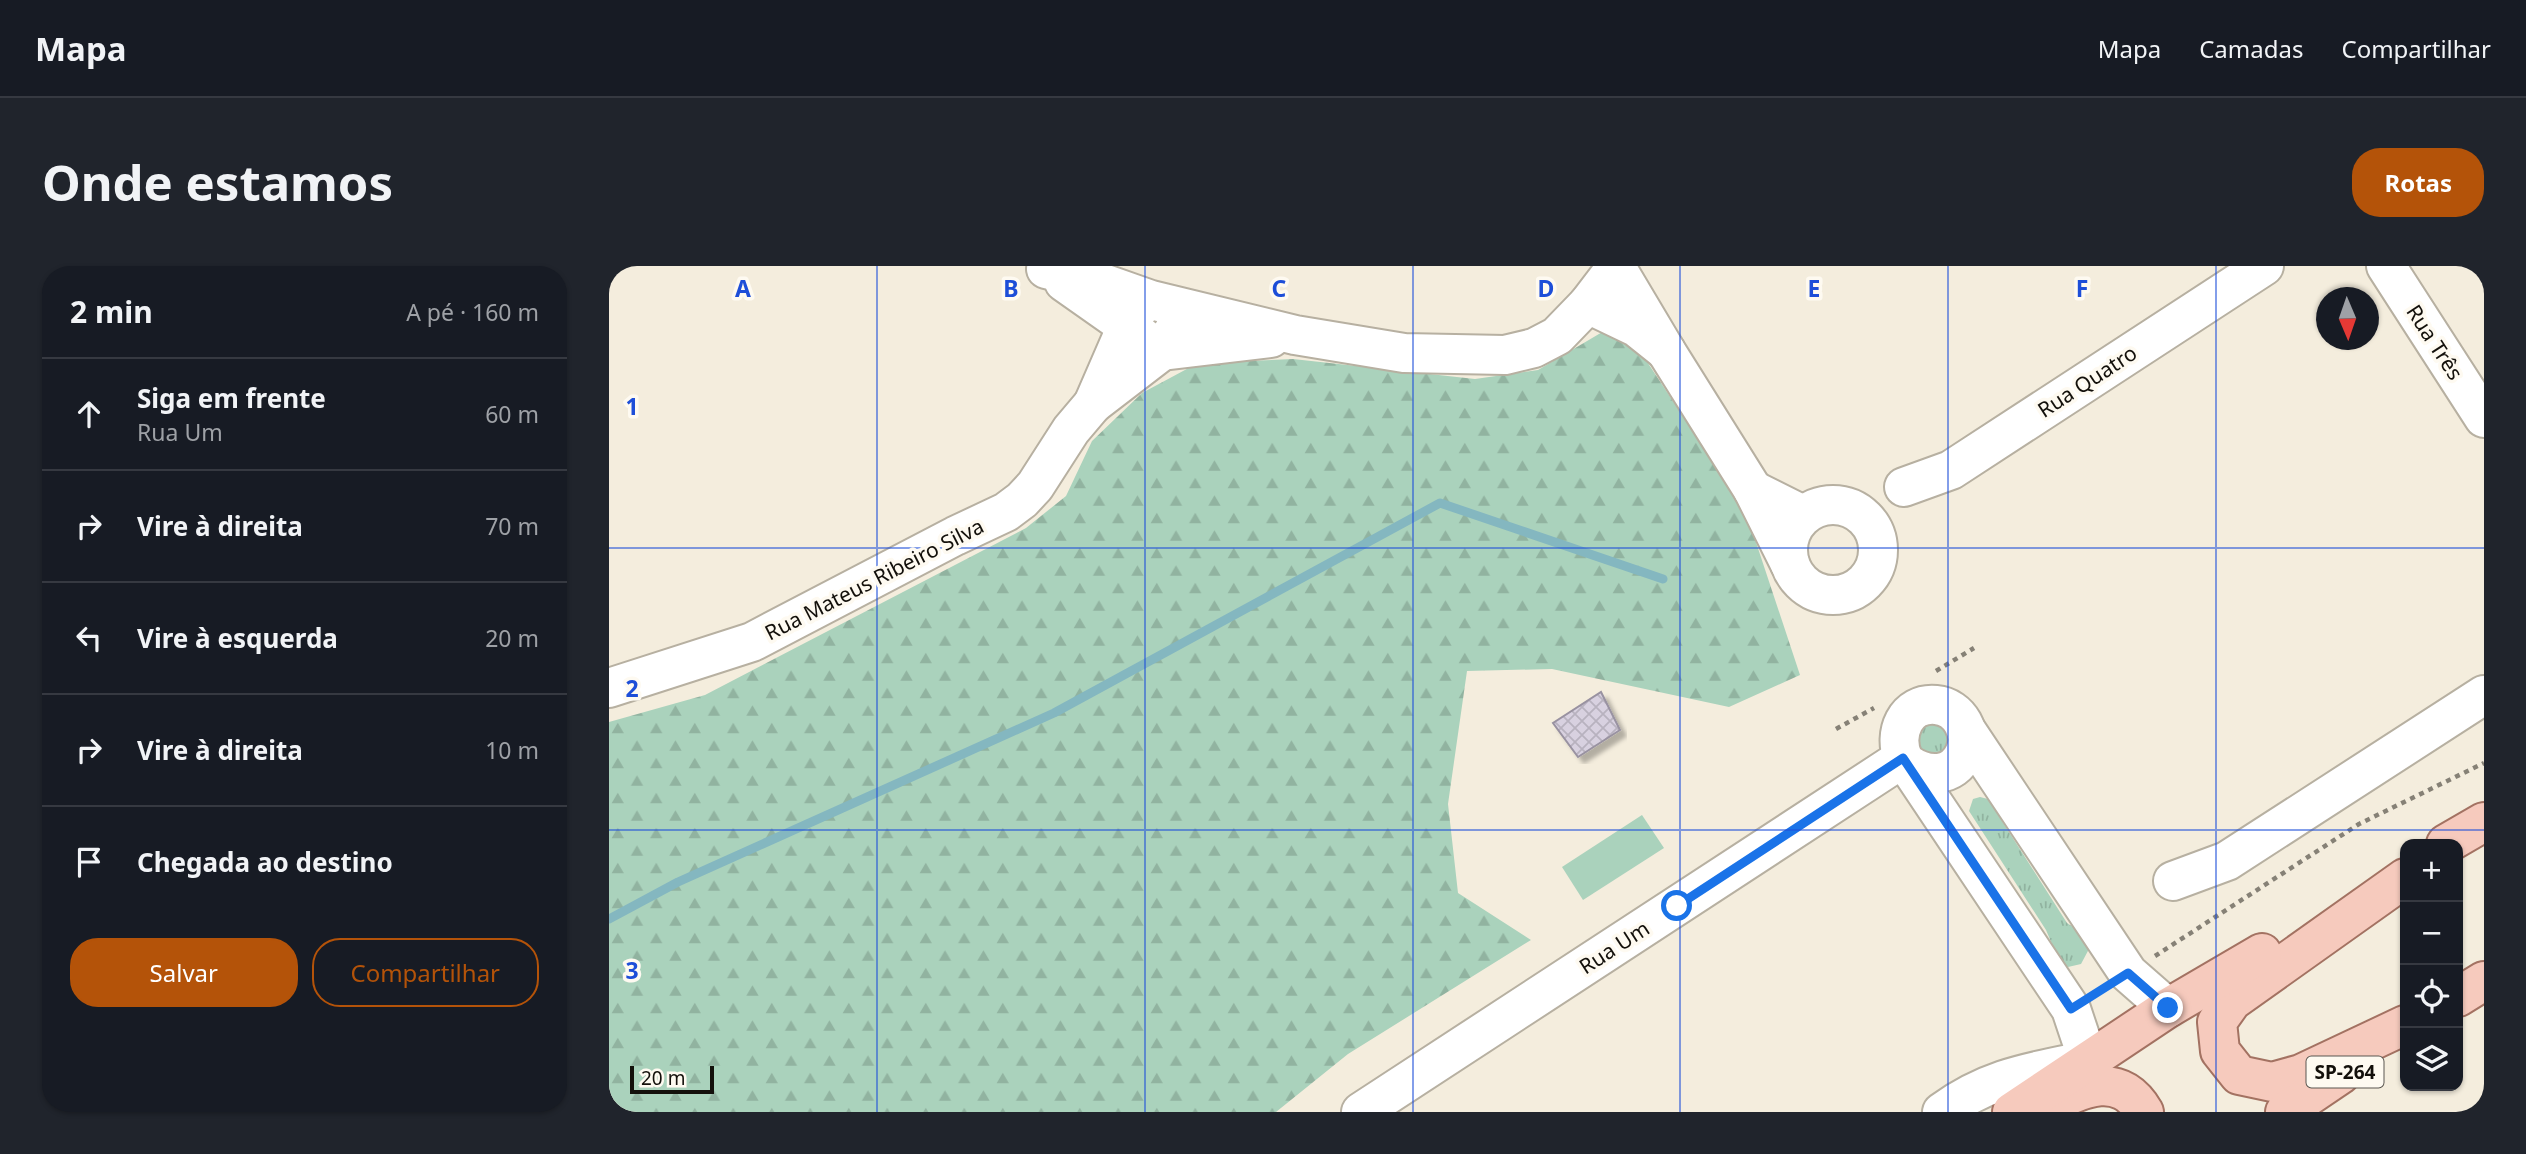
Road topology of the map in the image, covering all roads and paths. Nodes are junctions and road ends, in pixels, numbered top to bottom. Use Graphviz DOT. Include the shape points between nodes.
graph roads {
  1 [pos="2264,266"];
  2 [pos="2386,266"];
  3 [pos="1044,267"];
  4 [pos="1616,267"];
  5 [pos="1100,274"];
  6 [pos="1588,304"];
  7 [pos="1150,311"];
  8 [pos="1295,335"];
  9 [pos="1162,351"];
  10 [pos="1666,351"];
  11 [pos="1093,404"];
  12 [pos="2484,418"];
  13 [pos="1904,487"];
  14 [pos="1753,490"];
  15 [pos="1817,510"];
  16 [pos="1871,525"];
  17 [pos="1790,564"];
  18 [pos="609,688"];
  19 [pos="2484,695"];
  20 [pos="1966,730"];
  21 [pos="1905,761"];
  22 [pos="2484,763"];
  23 [pos="2484,822"];
  24 [pos="2455,839"];
  25 [pos="2459,839"];
  26 [pos="2400,871"];
  27 [pos="2173,881"];
  28 [pos="2400,882"];
  29 [pos="2128,973"];
  30 [pos="2484,981"];
  31 [pos="2463,994"];
  32 [pos="2168,1008"];
  33 [pos="2400,1027"];
  34 [pos="2400,1034"];
  35 [pos="2088,1060"];
  36 [pos="1361,1112"];
  37 [pos="1942,1112"];
  38 [pos="2012,1112"];
  39 [pos="2036,1112"];
  40 [pos="2144,1112"];
  41 [pos="2285,1112"];
  1 -- 13 [label="street, Rua Quatro" via="1951,470"];
  2 -- 12 [label="street, Rua Três"];
  3 -- 5 [label="street"];
  3 -- 7 [label="street"];
  4 -- 6 [label="street"];
  4 -- 10 [label="street"];
  5 -- 7 [label="street"];
  6 -- 8 [label="street" via="1557,335 1534,348 1505,355 1403,353"];
  6 -- 10 [label="street" via="1636,327"];
  7 -- 8 [label="street"];
  7 -- 9 [label="street"];
  7 -- 11 [label="street, Rua Mateus Ribeiro Silva"];
  8 -- 9 [label="street"];
  9 -- 11 [label="street, Rua Mateus Ribeiro Silva"];
  10 -- 14 [label="street"];
  11 -- 18 [label="street, Rua Mateus Ribeiro Silva" via="1035,486 1006,512 752,642"];
  13 -- 15 [label="street, Rua Quatro"];
  13 -- 16 [label="street, Rua Quatro"];
  14 -- 15 [label="street"];
  14 -- 17 [label="street"];
  15 -- 16 [label="street" via="1854,509"];
  15 -- 17 [label="street" via="1794,525 1789,538"];
  16 -- 17 [label="street" via="1877,538 1875,567 1856,588 1830,595 1817,592 1805,586"];
  19 -- 27 [label="street" via="2227,861"];
  20 -- 21 [label="street" via="1967,743 1956,766 1932,774 1919,772"];
  20 -- 21 [label="street" via="1949,709 1922,707 1901,725 1898,739"];
  20 -- 29 [label="street"];
  21 -- 35 [label="street" via="2071,1009"];
  21 -- 36 [label="street, Rua Um"];
  22 -- 29 [label="path" via="2359,824"];
  23 -- 24 [label="main road"];
  23 -- 25 [label="main road"];
  26 -- 32 [label="main road"];
  28 -- 33 [label="main road" via="2232,1001 2217,1022 2220,1051 2239,1075 2272,1082 2301,1074"];
  29 -- 32 [label="street"];
  30 -- 31 [label="main road"];
  32 -- 35 [label="main road"];
  34 -- 41 [label="main road, SP-264"];
  35 -- 37 [label="street" via="2003,1078"];
  35 -- 38 [label="main road"];
  39 -- 40 [label="main road" via="2077,1090 2105,1086 2133,1096"];
}
